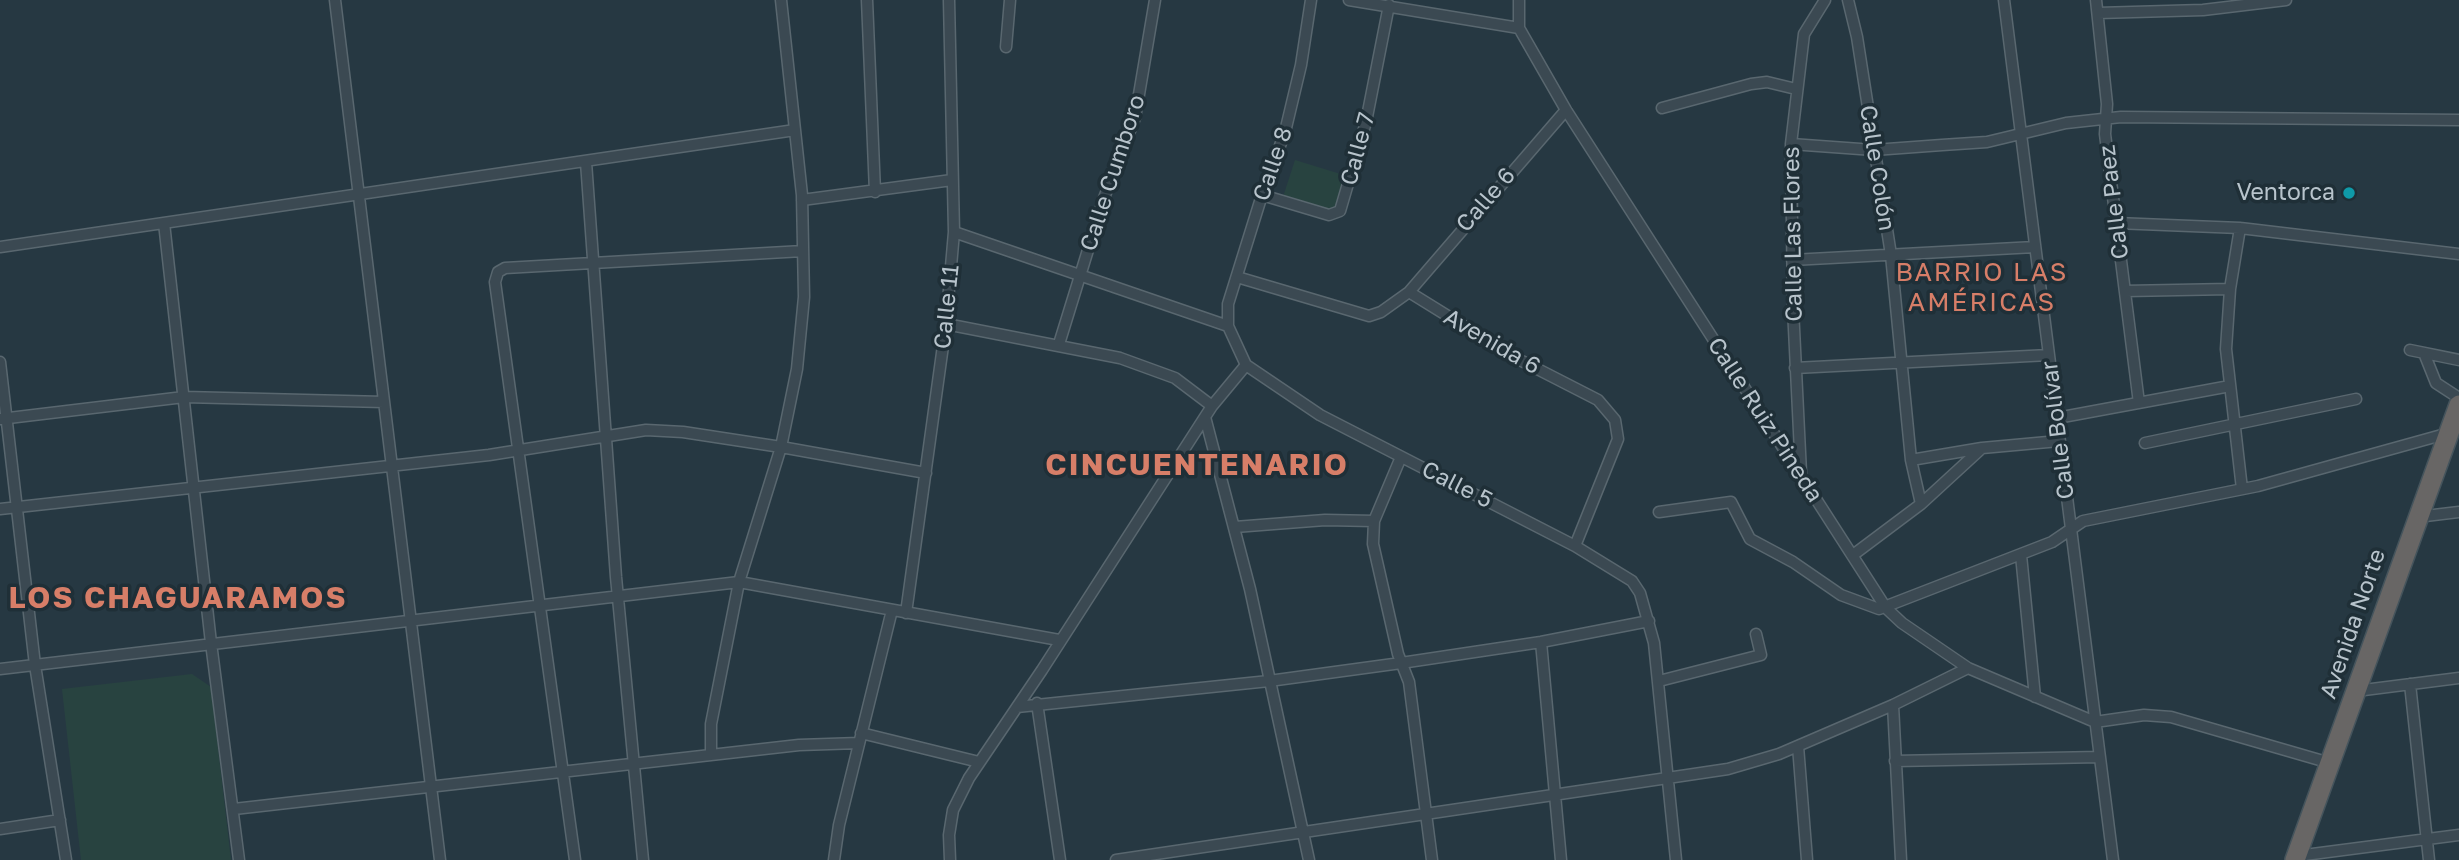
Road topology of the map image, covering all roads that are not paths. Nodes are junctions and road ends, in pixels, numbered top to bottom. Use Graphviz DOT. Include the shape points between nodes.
graph roads {
  1 [pos="335,0"];
  2 [pos="781,0"];
  3 [pos="867,0"];
  4 [pos="949,0"];
  5 [pos="1010,0"];
  6 [pos="1155,0"];
  7 [pos="1311,0"];
  8 [pos="1349,0"];
  9 [pos="1519,0"];
  10 [pos="1825,0"];
  11 [pos="1847,0"];
  12 [pos="2004,0"];
  13 [pos="2096,0"];
  14 [pos="2150,0"];
  15 [pos="2286,0"];
  16 [pos="1389,5"];
  17 [pos="2152,12"];
  18 [pos="2098,13"];
  19 [pos="1519,28"];
  20 [pos="1006,47"];
  21 [pos="1796,89"];
  22 [pos="1662,108"];
  23 [pos="1566,110"];
  24 [pos="2105,118"];
  25 [pos="2459,120"];
  26 [pos="795,130"];
  27 [pos="2021,133"];
  28 [pos="1791,144"];
  29 [pos="1874,150"];
  30 [pos="586,162"];
  31 [pos="952,180"];
  32 [pos="875,192"];
  33 [pos="357,194"];
  34 [pos="1262,195"];
  35 [pos="803,200"];
  36 [pos="164,223"];
  37 [pos="2116,223"];
  38 [pos="2240,228"];
  39 [pos="954,232"];
  40 [pos="0,247"];
  41 [pos="2035,247"];
  42 [pos="803,251"];
  43 [pos="2459,254"];
  44 [pos="1891,255"];
  45 [pos="1791,260"];
  46 [pos="595,264"];
  47 [pos="1080,276"];
  48 [pos="1237,277"];
  49 [pos="2230,289"];
  50 [pos="2125,291"];
  51 [pos="1409,292"];
  52 [pos="946,324"];
  53 [pos="1228,326"];
  54 [pos="1059,344"];
  55 [pos="2410,350"];
  56 [pos="2424,353"];
  57 [pos="2049,355"];
  58 [pos="2459,360"];
  59 [pos="0,362"];
  60 [pos="1901,362"];
  61 [pos="1246,365"];
  62 [pos="1795,368"];
  63 [pos="2230,386"];
  64 [pos="184,397"];
  65 [pos="2459,398"];
  66 [pos="2356,399"];
  67 [pos="384,402"];
  68 [pos="2139,403"];
  69 [pos="2459,405"];
  70 [pos="1212,406"];
  71 [pos="1205,417"];
  72 [pos="3,418"];
  73 [pos="2057,418"];
  74 [pos="2234,425"];
  75 [pos="2453,433"];
  76 [pos="606,437"];
  77 [pos="2059,441"];
  78 [pos="2145,443"];
  79 [pos="781,447"];
  80 [pos="1982,448"];
  81 [pos="520,451"];
  82 [pos="1402,457"];
  83 [pos="1911,460"];
  84 [pos="392,467"];
  85 [pos="926,473"];
  86 [pos="1801,475"];
  87 [pos="193,487"];
  88 [pos="2242,489"];
  89 [pos="1921,504"];
  90 [pos="17,506"];
  91 [pos="0,509"];
  92 [pos="1659,512"];
  93 [pos="2459,512"];
  94 [pos="2417,517"];
  95 [pos="1374,521"];
  96 [pos="1235,527"];
  97 [pos="2070,529"];
  98 [pos="1575,546"];
  99 [pos="1853,555"];
  100 [pos="2021,555"];
  101 [pos="739,582"];
  102 [pos="618,596"];
  103 [pos="539,605"];
  104 [pos="1886,608"];
  105 [pos="892,610"];
  106 [pos="906,613"];
  107 [pos="408,620"];
  108 [pos="1649,621"];
  109 [pos="1756,634"];
  110 [pos="1059,640"];
  111 [pos="1541,642"];
  112 [pos="211,643"];
  113 [pos="1401,663"];
  114 [pos="34,665"];
  115 [pos="1968,668"];
  116 [pos="0,669"];
  117 [pos="2459,678"];
  118 [pos="1269,681"];
  119 [pos="1659,681"];
  120 [pos="2410,684"];
  121 [pos="2356,691"];
  122 [pos="2035,697"];
  123 [pos="1037,704"];
  124 [pos="1893,705"];
  125 [pos="1017,707"];
  126 [pos="2095,722"];
  127 [pos="860,738"];
  128 [pos="1798,746"];
  129 [pos="711,755"];
  130 [pos="2100,757"];
  131 [pos="1895,761"];
  132 [pos="979,762"];
  133 [pos="634,763"];
  134 [pos="2330,763"];
  135 [pos="563,771"];
  136 [pos="1669,779"];
  137 [pos="430,786"];
  138 [pos="1556,796"];
  139 [pos="234,809"];
  140 [pos="1427,811"];
  141 [pos="60,820"];
  142 [pos="0,829"];
  143 [pos="1302,831"];
  144 [pos="2459,835"];
  145 [pos="2426,839"];
  146 [pos="1186,854"];
  147 [pos="2336,855"];
  148 [pos="2296,858"];
  149 [pos="66,860"];
  150 [pos="239,860"];
  151 [pos="440,860"];
  152 [pos="575,860"];
  153 [pos="643,860"];
  154 [pos="834,860"];
  155 [pos="950,860"];
  156 [pos="1060,860"];
  157 [pos="1116,860"];
  158 [pos="1308,860"];
  159 [pos="1432,860"];
  160 [pos="1561,860"];
  161 [pos="1676,860"];
  162 [pos="1807,860"];
  163 [pos="1901,860"];
  164 [pos="2113,860"];
  165 [pos="2429,860"];
  1 -- 33 [label="street"];
  2 -- 26 [label="street"];
  3 -- 32 [label="street"];
  4 -- 31 [label="street, Calle 11"];
  5 -- 20 [label="street"];
  6 -- 47 [label="street, Calle Cumboro" via="1135,118"];
  7 -- 34 [label="street, Calle 8" via="1285,132"];
  8 -- 16 [label="street"];
  9 -- 19 [label="street"];
  10 -- 21 [label="street, Calle Las Flores" via="1804,34"];
  11 -- 29 [label="street, Calle Colón"];
  12 -- 27 [label="street, Calle Bolívar"];
  13 -- 18 [label="street, Calle Paez"];
  14 -- 17 [label="street"];
  15 -- 17 [label="street"];
  16 -- 19 [label="street"];
  16 -- 34 [label="street, Calle 7" via="1366,122 1340,211 1329,215"];
  17 -- 18 [label="street"];
  18 -- 24 [label="street, Calle Paez"];
  19 -- 23 [label="street, Calle Ruiz Pineda"];
  21 -- 22 [label="street" via="1767,82 1751,84"];
  21 -- 28 [label="street, Calle Las Flores"];
  23 -- 51 [label="street, Calle 6"];
  23 -- 86 [label="street, Calle Ruiz Pineda"];
  24 -- 25 [label="street"];
  24 -- 27 [label="street"];
  24 -- 37 [label="street, Calle Paez"];
  26 -- 30 [label="street"];
  26 -- 35 [label="street"];
  27 -- 29 [label="street" via="1987,142"];
  27 -- 41 [label="street, Calle Bolívar"];
  28 -- 29 [label="street"];
  28 -- 45 [label="street, Calle Las Flores"];
  29 -- 44 [label="street, Calle Colón"];
  30 -- 33 [label="street"];
  30 -- 46 [label="street"];
  31 -- 32 [label="street"];
  31 -- 39 [label="street, Calle 11"];
  32 -- 35 [label="street"];
  33 -- 36 [label="street"];
  33 -- 67 [label="street"];
  34 -- 48 [label="street, Calle 8"];
  35 -- 42 [label="street"];
  36 -- 40 [label="street"];
  36 -- 64 [label="street"];
  37 -- 38 [label="street"];
  37 -- 50 [label="street, Calle Paez"];
  38 -- 43 [label="street"];
  38 -- 49 [label="street"];
  39 -- 47 [label="street"];
  39 -- 52 [label="street, Calle 11"];
  41 -- 44 [label="street"];
  41 -- 57 [label="street, Calle Bolívar"];
  42 -- 46 [label="street"];
  42 -- 79 [label="street" via="797,369"];
  44 -- 45 [label="street"];
  44 -- 60 [label="street, Calle Colón"];
  45 -- 62 [label="street, Calle Las Flores"];
  46 -- 76 [label="street"];
  46 -- 81 [label="street" via="498,272 495,282"];
  47 -- 53 [label="street"];
  47 -- 54 [label="street, Calle Cumboro"];
  48 -- 51 [label="street" via="1369,316"];
  48 -- 53 [label="street, Calle 8" via="1228,304"];
  49 -- 50 [label="street"];
  49 -- 63 [label="street" via="2226,349"];
  50 -- 68 [label="street, Calle Paez"];
  51 -- 98 [label="street, Avenida 6" via="1609,409 1618,439"];
  52 -- 54 [label="street"];
  52 -- 85 [label="street, Calle 11"];
  53 -- 61 [label="street"];
  54 -- 70 [label="street" via="1161,372 1196,391"];
  55 -- 56 [label="street"];
  56 -- 58 [label="street"];
  56 -- 65 [label="street" via="2436,383"];
  57 -- 60 [label="street"];
  57 -- 73 [label="street, Calle Bolívar"];
  59 -- 72 [label="street"];
  60 -- 62 [label="street"];
  60 -- 83 [label="street, Calle Colón"];
  61 -- 70 [label="street"];
  61 -- 82 [label="street, Calle 5" via="1320,415"];
  62 -- 86 [label="street, Calle Las Flores"];
  63 -- 68 [label="street"];
  63 -- 74 [label="street"];
  64 -- 67 [label="street"];
  64 -- 72 [label="street"];
  64 -- 87 [label="street"];
  66 -- 74 [label="street"];
  67 -- 84 [label="street"];
  68 -- 73 [label="street"];
  69 -- 75 [label="highway, Avenida Norte"];
  70 -- 71 [label="street"];
  71 -- 96 [label="street"];
  71 -- 110 [label="street"];
  72 -- 90 [label="street"];
  73 -- 77 [label="street, Calle Bolívar"];
  74 -- 78 [label="street"];
  74 -- 88 [label="street"];
  75 -- 88 [label="street"];
  75 -- 94 [label="highway, Avenida Norte"];
  76 -- 79 [label="street" via="646,430 683,432"];
  76 -- 81 [label="street"];
  76 -- 102 [label="street"];
  77 -- 80 [label="street"];
  77 -- 97 [label="street, Calle Bolívar"];
  79 -- 85 [label="street"];
  79 -- 101 [label="street"];
  80 -- 83 [label="street"];
  80 -- 89 [label="street"];
  81 -- 84 [label="street"];
  81 -- 103 [label="street"];
  82 -- 95 [label="street"];
  82 -- 98 [label="street, Calle 5"];
  83 -- 89 [label="street, Calle Colón"];
  84 -- 87 [label="street"];
  84 -- 107 [label="street"];
  85 -- 106 [label="street, Calle 11"];
  86 -- 99 [label="street, Calle Ruiz Pineda"];
  87 -- 90 [label="street"];
  87 -- 112 [label="street"];
  88 -- 97 [label="street" via="2083,521"];
  89 -- 99 [label="street"];
  90 -- 91 [label="street"];
  90 -- 114 [label="street"];
  92 -- 104 [label="street" via="1731,502 1749,539 1859,604"];
  93 -- 94 [label="street"];
  94 -- 121 [label="highway, Avenida Norte"];
  95 -- 96 [label="street"];
  95 -- 113 [label="street" via="1378,574"];
  96 -- 118 [label="street"];
  97 -- 100 [label="street"];
  97 -- 126 [label="street, Calle Bolívar"];
  98 -- 108 [label="street, Calle 5" via="1632,581"];
  99 -- 104 [label="street, Calle Ruiz Pineda"];
  100 -- 104 [label="street"];
  100 -- 122 [label="street"];
  101 -- 102 [label="street"];
  101 -- 105 [label="street"];
  101 -- 129 [label="street" via="711,724"];
  102 -- 103 [label="street"];
  102 -- 133 [label="street"];
  103 -- 107 [label="street"];
  103 -- 135 [label="street"];
  104 -- 115 [label="street, Calle Ruiz Pineda"];
  105 -- 106 [label="street"];
  105 -- 127 [label="street"];
  106 -- 110 [label="street"];
  107 -- 112 [label="street"];
  107 -- 137 [label="street"];
  108 -- 111 [label="street"];
  108 -- 119 [label="street, Calle 5"];
  109 -- 119 [label="street" via="1761,655"];
  110 -- 125 [label="street"];
  111 -- 113 [label="street"];
  111 -- 138 [label="street"];
  112 -- 114 [label="street"];
  112 -- 139 [label="street"];
  113 -- 118 [label="street"];
  113 -- 140 [label="street" via="1409,682"];
  114 -- 116 [label="street"];
  114 -- 141 [label="street"];
  115 -- 122 [label="street, Calle Ruiz Pineda"];
  115 -- 124 [label="street"];
  117 -- 120 [label="street"];
  118 -- 123 [label="street"];
  118 -- 143 [label="street"];
  119 -- 136 [label="street, Calle 5"];
  120 -- 121 [label="street"];
  120 -- 145 [label="street"];
  121 -- 134 [label="highway, Avenida Norte"];
  122 -- 126 [label="street, Calle Ruiz Pineda"];
  123 -- 125 [label="street"];
  123 -- 156 [label="street"];
  124 -- 128 [label="street"];
  124 -- 131 [label="street"];
  125 -- 132 [label="street"];
  126 -- 130 [label="street, Calle Bolívar"];
  126 -- 134 [label="street" via="2144,715 2171,717"];
  127 -- 129 [label="street"];
  127 -- 132 [label="street"];
  127 -- 154 [label="street"];
  128 -- 136 [label="street" via="1728,769"];
  128 -- 162 [label="street"];
  129 -- 133 [label="street"];
  130 -- 131 [label="street"];
  130 -- 164 [label="street, Calle Bolívar"];
  131 -- 163 [label="street"];
  132 -- 155 [label="street" via="953,810"];
  133 -- 135 [label="street"];
  133 -- 153 [label="street"];
  134 -- 148 [label="highway, Avenida Norte"];
  135 -- 137 [label="street"];
  135 -- 152 [label="street"];
  136 -- 138 [label="street"];
  136 -- 161 [label="street, Calle 5"];
  137 -- 139 [label="street"];
  137 -- 151 [label="street"];
  138 -- 140 [label="street"];
  138 -- 160 [label="street"];
  139 -- 150 [label="street"];
  140 -- 143 [label="street"];
  140 -- 159 [label="street"];
  141 -- 142 [label="street"];
  141 -- 149 [label="street"];
  143 -- 146 [label="street"];
  143 -- 158 [label="street"];
  144 -- 145 [label="street"];
  145 -- 147 [label="street"];
  145 -- 165 [label="street"];
  146 -- 157 [label="street"];
  147 -- 148 [label="street"];
}
